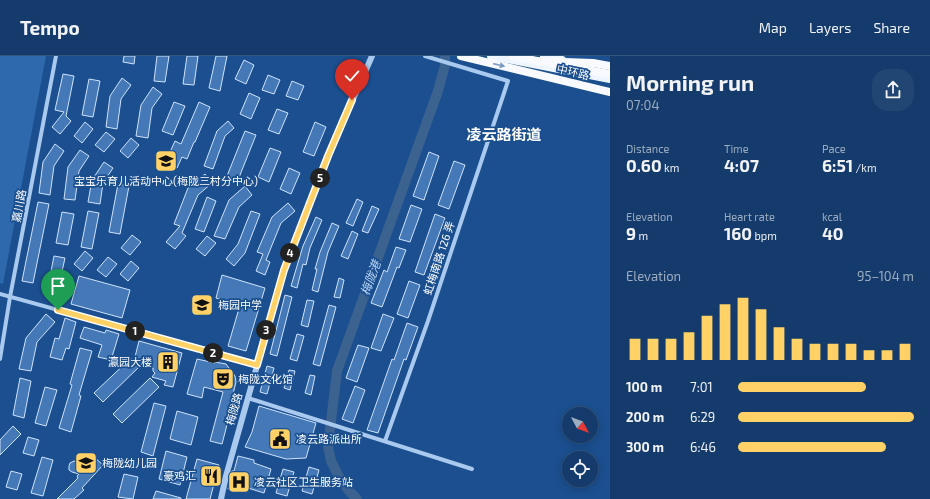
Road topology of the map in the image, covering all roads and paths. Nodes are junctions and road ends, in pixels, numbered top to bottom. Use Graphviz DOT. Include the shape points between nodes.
graph roads {
  1 [pos="56,56"];
  2 [pos="372,56"];
  3 [pos="425,56"];
  4 [pos="461,56"];
  5 [pos="491,56"];
  6 [pos="513,56"];
  7 [pos="541,59"];
  8 [pos="610,67"];
  9 [pos="610,74"];
  10 [pos="610,79"];
  11 [pos="610,92"];
  12 [pos="0,294"];
  13 [pos="10,297"];
  14 [pos="0,359"];
  15 [pos="257,365"];
  16 [pos="248,398"];
  17 [pos="385,441"];
  18 [pos="472,470"];
  19 [pos="221,499"];
  1 -- 13 [label="street, 嘉川路"];
  2 -- 15 [label="street, 梅陇路" via="297,234"];
  3 -- 17 [label="street, 虹梅南路 126 弄" via="508,81"];
  4 -- 11 [label="highway, 中环路, one-way"];
  5 -- 10 [label="main road"];
  6 -- 7 [label="highway, 中环路"];
  7 -- 8 [label="main road, bridge"];
  7 -- 8 [label="highway, bridge" via="593,63"];
  7 -- 9 [label="highway, 中环路, bridge"];
  12 -- 13 [label="street"];
  13 -- 14 [label="street, 嘉川路"];
  13 -- 15 [label="street"];
  15 -- 16 [label="street, 梅陇路"];
  16 -- 17 [label="street"];
  16 -- 19 [label="street, 梅陇路"];
  17 -- 18 [label="street"];
}
